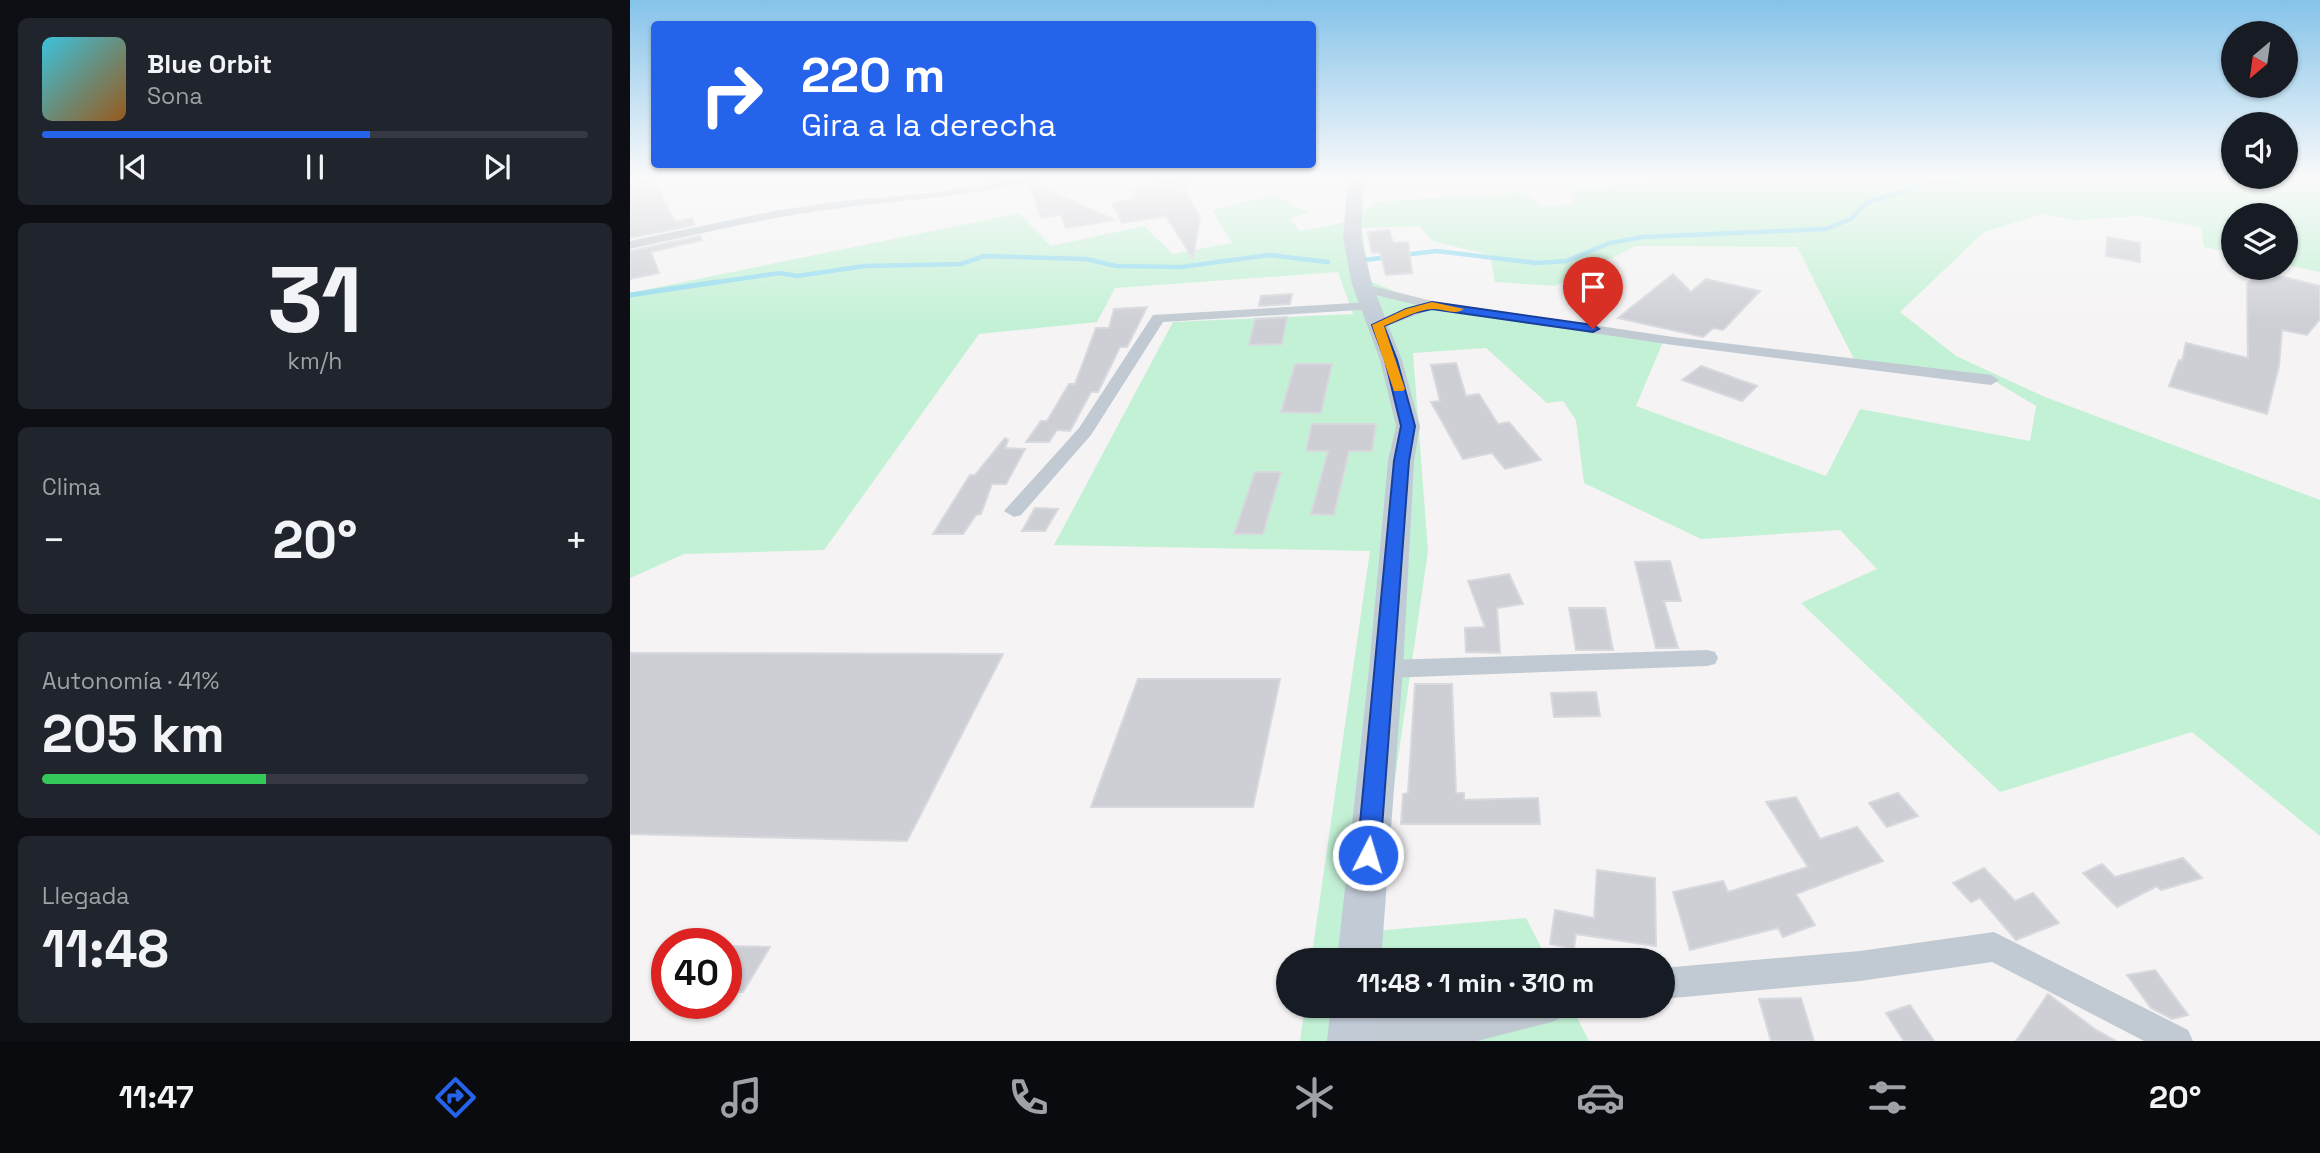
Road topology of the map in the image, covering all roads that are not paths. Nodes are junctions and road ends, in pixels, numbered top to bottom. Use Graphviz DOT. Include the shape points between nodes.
graph roads {
  1 [pos="716,227"];
  2 [pos="1353,227"];
  3 [pos="630,245"];
  4 [pos="1432,305"];
  5 [pos="1371,306"];
  6 [pos="1991,380"];
  7 [pos="1014,511"];
  8 [pos="1707,658"];
  9 [pos="1386,669"];
  10 [pos="1360,948"];
  11 [pos="1675,983"];
  12 [pos="1504,1018"];
  13 [pos="1353,1025"];
  14 [pos="2177,1041"];
  1 -- 3 [label="street"];
  2 -- 5 [label="street"];
  4 -- 5 [label="street"];
  4 -- 5 [label="street" via="1410,311"];
  4 -- 6 [label="street" via="1701,345"];
  5 -- 7 [label="street" via="1158,318 1086,431"];
  5 -- 9 [label="street" via="1408,426 1401,461"];
  8 -- 9 [label="street"];
  9 -- 10 [label="street"];
  11 -- 14 [label="street" via="1860,966 1994,947"];
  12 -- 13 [label="street" via="1476,1025"];
}
